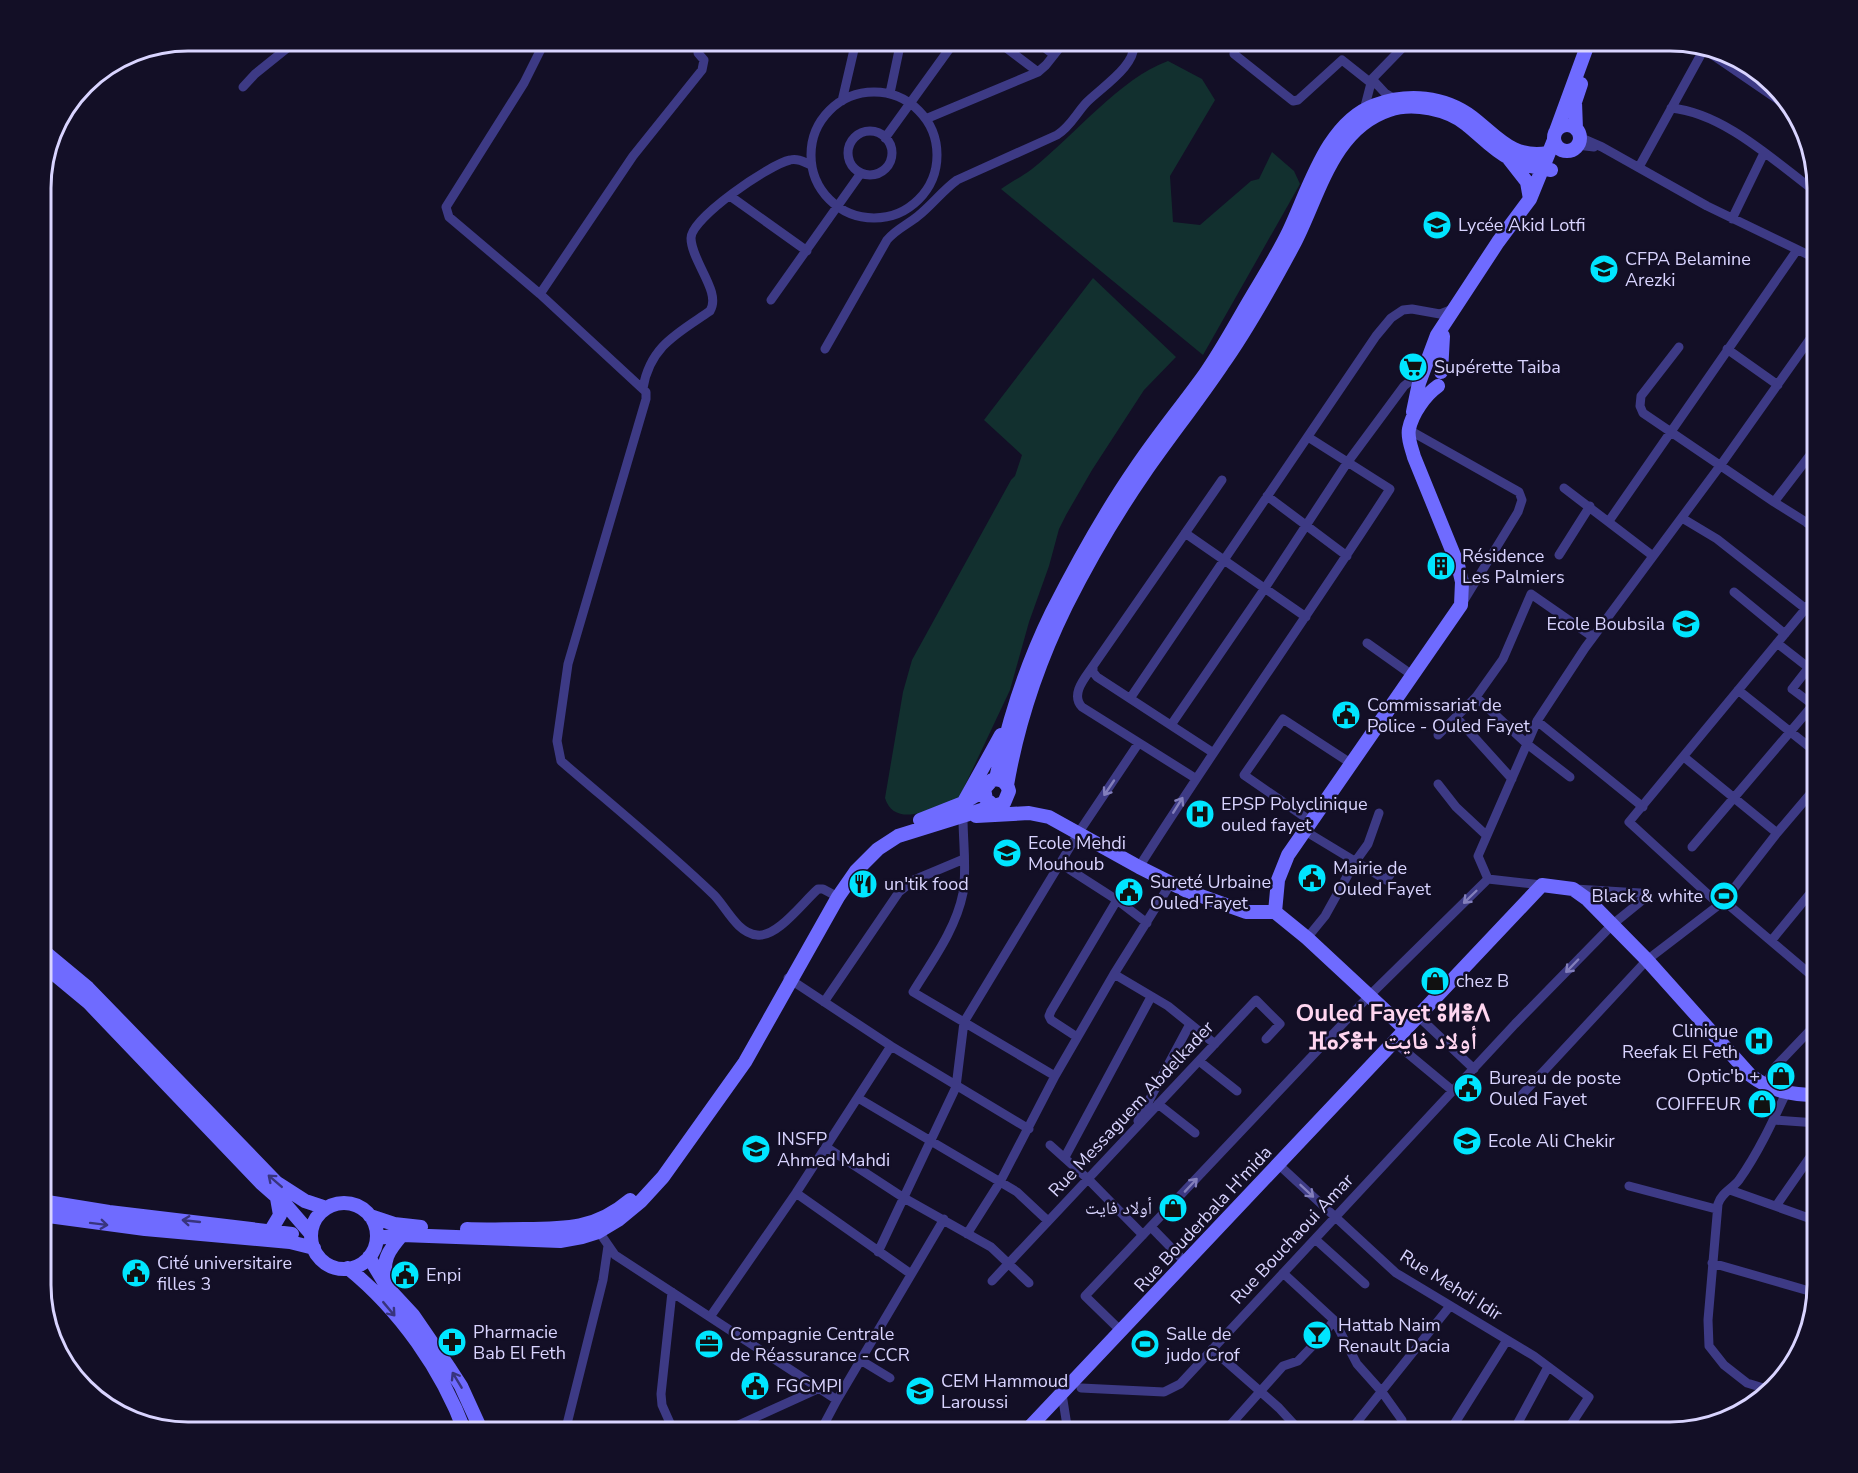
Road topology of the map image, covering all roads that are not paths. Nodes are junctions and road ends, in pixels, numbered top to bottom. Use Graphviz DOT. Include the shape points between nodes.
graph roads {
  1 [pos="283,51"];
  2 [pos="540,51"];
  3 [pos="853,51"];
  4 [pos="900,51"];
  5 [pos="947,51"];
  6 [pos="1011,51"];
  7 [pos="1050,51"];
  8 [pos="1056,51"];
  9 [pos="1133,51"];
  10 [pos="1235,51"];
  11 [pos="1399,51"];
  12 [pos="1585,51"];
  13 [pos="1594,51"];
  14 [pos="698,53"];
  15 [pos="1054,54"];
  16 [pos="1701,55"];
  17 [pos="1721,61"];
  18 [pos="1038,72"];
  19 [pos="1372,81"];
  20 [pos="243,87"];
  21 [pos="890,93"];
  22 [pos="1768,93"];
  23 [pos="1395,99"];
  24 [pos="842,101"];
  25 [pos="911,102"];
  26 [pos="1671,108"];
  27 [pos="1364,110"];
  28 [pos="928,118"];
  29 [pos="1555,135"];
  30 [pos="885,138"];
  31 [pos="1576,140"];
  32 [pos="1548,153"];
  33 [pos="1764,153"];
  34 [pos="1508,158"];
  35 [pos="811,165"];
  36 [pos="1639,167"];
  37 [pos="1547,169"];
  38 [pos="861,173"];
  39 [pos="1807,185"];
  40 [pos="1533,193"];
  41 [pos="730,196"];
  42 [pos="837,208"];
  43 [pos="896,215"];
  44 [pos="1732,219"];
  45 [pos="893,232"];
  46 [pos="1797,250"];
  47 [pos="807,251"];
  48 [pos="1807,255"];
  49 [pos="540,294"];
  50 [pos="771,300"];
  51 [pos="1453,309"];
  52 [pos="1807,344"];
  53 [pos="1679,347"];
  54 [pos="825,349"];
  55 [pos="1727,349"];
  56 [pos="1441,372"];
  57 [pos="1423,375"];
  58 [pos="1778,385"];
  59 [pos="1437,386"];
  60 [pos="643,388"];
  61 [pos="1410,426"];
  62 [pos="1670,433"];
  63 [pos="1308,437"];
  64 [pos="1807,460"];
  65 [pos="1347,463"];
  66 [pos="1720,466"];
  67 [pos="1222,480"];
  68 [pos="1564,488"];
  69 [pos="1267,496"];
  70 [pos="1774,502"];
  71 [pos="1590,506"];
  72 [pos="1682,518"];
  73 [pos="1609,521"];
  74 [pos="1807,523"];
  75 [pos="1306,526"];
  76 [pos="1185,533"];
  77 [pos="1559,555"];
  78 [pos="1347,556"];
  79 [pos="1653,556"];
  80 [pos="1224,560"];
  81 [pos="1265,588"];
  82 [pos="1734,592"];
  83 [pos="1461,605"];
  84 [pos="1806,609"];
  85 [pos="1306,617"];
  86 [pos="1785,634"];
  87 [pos="1593,637"];
  88 [pos="1777,642"];
  89 [pos="1367,643"];
  90 [pos="1093,666"];
  91 [pos="1807,666"];
  92 [pos="1807,670"];
  93 [pos="1412,675"];
  94 [pos="1738,690"];
  95 [pos="1131,697"];
  96 [pos="1476,697"];
  97 [pos="1016,700"];
  98 [pos="1807,701"];
  99 [pos="1807,715"];
  100 [pos="1456,717"];
  101 [pos="1537,721"];
  102 [pos="1171,724"];
  103 [pos="1791,732"];
  104 [pos="1438,735"];
  105 [pos="1138,744"];
  106 [pos="1527,744"];
  107 [pos="1807,744"];
  108 [pos="1212,752"];
  109 [pos="1684,757"];
  110 [pos="1352,764"];
  111 [pos="1570,777"];
  112 [pos="1195,778"];
  113 [pos="1512,779"];
  114 [pos="1004,783"];
  115 [pos="1438,784"];
  116 [pos="983,791"];
  117 [pos="1735,798"];
  118 [pos="1807,799"];
  119 [pos="963,804"];
  120 [pos="994,805"];
  121 [pos="1643,807"];
  122 [pos="1029,813"];
  123 [pos="1379,813"];
  124 [pos="963,818"];
  125 [pos="944,822"];
  126 [pos="1309,826"];
  127 [pos="1079,832"];
  128 [pos="1777,833"];
  129 [pos="1486,835"];
  130 [pos="1692,847"];
  131 [pos="964,859"];
  132 [pos="1355,862"];
  133 [pos="1061,864"];
  134 [pos="1138,867"];
  135 [pos="1394,869"];
  136 [pos="1488,879"];
  137 [pos="1171,883"];
  138 [pos="1542,885"];
  139 [pos="1573,889"];
  140 [pos="836,896"];
  141 [pos="1807,898"];
  142 [pos="1117,900"];
  143 [pos="1724,901"];
  144 [pos="1275,912"];
  145 [pos="1147,923"];
  146 [pos="1613,924"];
  147 [pos="1307,938"];
  148 [pos="1771,941"];
  149 [pos="51,957"];
  150 [pos="1647,960"];
  151 [pos="51,971"];
  152 [pos="1807,971"];
  153 [pos="1114,974"];
  154 [pos="789,978"];
  155 [pos="1369,996"];
  156 [pos="1152,997"];
  157 [pos="824,1002"];
  158 [pos="1419,1017"];
  159 [pos="964,1022"];
  160 [pos="1190,1024"];
  161 [pos="1405,1029"];
  162 [pos="1807,1034"];
  163 [pos="1077,1037"];
  164 [pos="1266,1039"];
  165 [pos="1394,1042"];
  166 [pos="1215,1044"];
  167 [pos="891,1046"];
  168 [pos="1198,1061"];
  169 [pos="1474,1069"];
  170 [pos="1055,1076"];
  171 [pos="1764,1085"];
  172 [pos="956,1086"];
  173 [pos="1237,1091"];
  174 [pos="1453,1091"];
  175 [pos="1786,1094"];
  176 [pos="1807,1095"];
  177 [pos="858,1098"];
  178 [pos="1516,1101"];
  179 [pos="1158,1104"];
  180 [pos="1773,1120"];
  181 [pos="1807,1122"];
  182 [pos="1029,1129"];
  183 [pos="1133,1131"];
  184 [pos="1195,1133"];
  185 [pos="929,1140"];
  186 [pos="1050,1145"];
  187 [pos="826,1148"];
  188 [pos="1065,1157"];
  189 [pos="1807,1162"];
  190 [pos="1279,1165"];
  191 [pos="1088,1179"];
  192 [pos="1000,1182"];
  193 [pos="1629,1186"];
  194 [pos="1730,1190"];
  195 [pos="796,1193"];
  196 [pos="277,1198"];
  197 [pos="903,1198"];
  198 [pos="51,1203"];
  199 [pos="1776,1206"];
  200 [pos="326,1208"];
  201 [pos="1716,1209"];
  202 [pos="51,1216"];
  203 [pos="370,1216"];
  204 [pos="1807,1217"];
  205 [pos="1335,1218"];
  206 [pos="944,1219"];
  207 [pos="1048,1221"];
  208 [pos="596,1227"];
  209 [pos="1151,1227"];
  210 [pos="271,1230"];
  211 [pos="967,1234"];
  212 [pos="402,1235"];
  213 [pos="1143,1235"];
  214 [pos="376,1238"];
  215 [pos="1315,1239"];
  216 [pos="312,1240"];
  217 [pos="608,1246"];
  218 [pos="878,1252"];
  219 [pos="369,1257"];
  220 [pos="1009,1263"];
  221 [pos="1186,1263"];
  222 [pos="1712,1263"];
  223 [pos="348,1268"];
  224 [pos="1283,1273"];
  225 [pos="911,1274"];
  226 [pos="992,1281"];
  227 [pos="1029,1283"];
  228 [pos="1365,1284"];
  229 [pos="387,1287"];
  230 [pos="1807,1290"];
  231 [pos="672,1293"];
  232 [pos="1450,1306"];
  233 [pos="710,1317"];
  234 [pos="1334,1320"];
  235 [pos="1121,1331"];
  236 [pos="1507,1340"];
  237 [pos="1212,1349"];
  238 [pos="862,1361"];
  239 [pos="1548,1367"];
  240 [pos="890,1378"];
  241 [pos="1761,1387"];
  242 [pos="820,1388"];
  243 [pos="1081,1388"];
  244 [pos="1259,1392"];
  245 [pos="1382,1392"];
  246 [pos="1062,1394"];
  247 [pos="837,1400"];
  248 [pos="1402,1419"];
  249 [pos="461,1422"];
  250 [pos="477,1422"];
  251 [pos="568,1422"];
  252 [pos="670,1422"];
  253 [pos="745,1422"];
  254 [pos="825,1422"];
  255 [pos="1035,1422"];
  256 [pos="1066,1422"];
  257 [pos="1233,1422"];
  258 [pos="1292,1422"];
  259 [pos="1357,1422"];
  260 [pos="1456,1422"];
  261 [pos="1518,1422"];
  262 [pos="1573,1422"];
  1 -- 20 [label="street"];
  2 -- 49 [label="street" via="524,83 446,207 449,217"];
  3 -- 24 [label="street"];
  4 -- 21 [label="street"];
  5 -- 25 [label="street"];
  6 -- 18 [label="street"];
  7 -- 15 [label="street"];
  8 -- 15 [label="street"];
  9 -- 45 [label="street" via="1113,81 1084,105 1065,130 957,180 918,216"];
  10 -- 19 [label="street" via="1293,101 1342,60"];
  11 -- 19 [label="street"];
  12 -- 29 [label="main road"];
  13 -- 31 [label="main road" via="1576,96"];
  14 -- 49 [label="street" via="704,60 702,70 633,156"];
  15 -- 18 [label="street"];
  16 -- 26 [label="street"];
  17 -- 22 [label="street"];
  18 -- 28 [label="street"];
  19 -- 23 [label="street"];
  19 -- 27 [label="street"];
  21 -- 24 [label="street" via="868,92"];
  21 -- 25 [label="street"];
  23 -- 27 [label="main road"];
  23 -- 32 [label="main road" via="1437,100 1470,116 1512,149 1528,154"];
  24 -- 35 [label="street" via="830,109 816,129 810,147"];
  25 -- 28 [label="street"];
  25 -- 30 [label="street"];
  26 -- 33 [label="street" via="1684,109 1722,125"];
  26 -- 36 [label="street"];
  27 -- 97 [label="main road" via="1349,120 1329,146 1288,234 1233,330 1096,530 1051,614"];
  28 -- 43 [label="street" via="937,145 937,167 918,203"];
  29 -- 31 [label="main road" via="1567,125"];
  29 -- 31 [label="main road" via="1555,144 1561,150"];
  29 -- 32 [label="main road"];
  30 -- 38 [label="street" via="891,151 888,166 876,174"];
  30 -- 38 [label="street" via="868,132 852,141 849,159"];
  31 -- 36 [label="street" via="1602,147"];
  31 -- 37 [label="main road"];
  32 -- 37 [label="main road"];
  33 -- 39 [label="street"];
  33 -- 44 [label="street"];
  34 -- 37 [label="main road"];
  34 -- 40 [label="main road"];
  34 -- 114 [label="main road" via="1465,123 1421,106 1375,115 1349,135 1242,335 1129,496 1068,603 1038,666"];
  35 -- 41 [label="street" via="798,159 782,162"];
  35 -- 42 [label="street" via="819,188"];
  36 -- 44 [label="street"];
  37 -- 40 [label="main road"];
  38 -- 42 [label="street"];
  40 -- 51 [label="main road"];
  41 -- 47 [label="street"];
  41 -- 60 [label="street" via="699,221 691,236 714,305 664,344 645,373"];
  42 -- 43 [label="street" via="857,217 879,219"];
  42 -- 47 [label="street"];
  43 -- 45 [label="street"];
  44 -- 46 [label="street"];
  45 -- 54 [label="street"];
  46 -- 48 [label="street"];
  46 -- 55 [label="street"];
  47 -- 50 [label="street"];
  49 -- 60 [label="street"];
  51 -- 56 [label="main road" via="1442,339"];
  51 -- 57 [label="main road" via="1437,335"];
  51 -- 63 [label="street" via="1440,314 1403,310 1391,318"];
  52 -- 58 [label="street"];
  53 -- 62 [label="street" via="1639,403 1643,413"];
  55 -- 58 [label="street"];
  55 -- 62 [label="street"];
  56 -- 57 [label="main road" via="1431,367"];
  56 -- 59 [label="main road" via="1442,382"];
  57 -- 59 [label="main road" via="1425,384"];
  57 -- 61 [label="main road"];
  57 -- 65 [label="street" via="1404,386"];
  58 -- 66 [label="street"];
  59 -- 61 [label="main road" via="1430,391"];
  60 -- 140 [label="street" via="646,399 568,664 557,741 561,761 715,896 748,932 758,935 777,929 818,890"];
  61 -- 83 [label="main road" via="1414,457 1458,565"];
  61 -- 83 [label="street" via="1518,492 1522,500"];
  62 -- 66 [label="street"];
  62 -- 73 [label="street"];
  63 -- 65 [label="street"];
  63 -- 69 [label="street"];
  64 -- 70 [label="street"];
  65 -- 75 [label="street"];
  65 -- 78 [label="street" via="1390,489"];
  66 -- 70 [label="street"];
  66 -- 72 [label="street"];
  67 -- 76 [label="street"];
  68 -- 71 [label="street"];
  69 -- 75 [label="street"];
  69 -- 80 [label="street"];
  70 -- 74 [label="street"];
  71 -- 73 [label="street"];
  71 -- 77 [label="street"];
  72 -- 79 [label="street"];
  72 -- 84 [label="street" via="1717,539"];
  73 -- 79 [label="street"];
  75 -- 78 [label="street"];
  75 -- 81 [label="street"];
  76 -- 80 [label="street"];
  76 -- 90 [label="street"];
  78 -- 85 [label="street"];
  79 -- 87 [label="street"];
  80 -- 81 [label="street"];
  80 -- 95 [label="street"];
  81 -- 85 [label="street"];
  81 -- 102 [label="street"];
  82 -- 86 [label="street"];
  83 -- 93 [label="main road"];
  84 -- 86 [label="street"];
  85 -- 108 [label="street"];
  86 -- 88 [label="street"];
  87 -- 96 [label="street" via="1531,594 1503,659"];
  87 -- 101 [label="street"];
  88 -- 91 [label="street"];
  88 -- 94 [label="street"];
  89 -- 93 [label="street"];
  90 -- 95 [label="street" via="1097,677"];
  90 -- 105 [label="street" via="1078,689 1078,703"];
  92 -- 98 [label="street" via="1792,689"];
  93 -- 110 [label="main road"];
  94 -- 103 [label="street"];
  94 -- 109 [label="street"];
  95 -- 102 [label="street"];
  96 -- 100 [label="street"];
  96 -- 106 [label="street"];
  97 -- 114 [label="main road"];
  97 -- 119 [label="main road"];
  99 -- 103 [label="street"];
  100 -- 104 [label="street"];
  100 -- 113 [label="street"];
  101 -- 106 [label="street"];
  101 -- 121 [label="street"];
  102 -- 108 [label="street"];
  103 -- 107 [label="street"];
  103 -- 117 [label="street"];
  105 -- 112 [label="street"];
  105 -- 127 [label="street, one-way"];
  106 -- 111 [label="street"];
  106 -- 113 [label="street"];
  108 -- 112 [label="street"];
  109 -- 117 [label="street"];
  109 -- 121 [label="street"];
  110 -- 126 [label="main road"];
  110 -- 126 [label="street" via="1283,719 1244,775"];
  134 -- 112 [label="street, one-way"];
  113 -- 129 [label="street"];
  114 -- 116 [label="main road" via="988,782"];
  114 -- 120 [label="main road" via="1007,800"];
  114 -- 122 [label="main road"];
  115 -- 129 [label="street"];
  116 -- 119 [label="main road"];
  116 -- 120 [label="main road"];
  117 -- 128 [label="street"];
  117 -- 130 [label="street"];
  118 -- 128 [label="street"];
  119 -- 140 [label="main road" via="879,838 863,851"];
  120 -- 122 [label="main road"];
  120 -- 125 [label="main road"];
  121 -- 143 [label="street" via="1629,822 1712,898"];
  122 -- 124 [label="main road"];
  122 -- 127 [label="main road" via="1050,817"];
  123 -- 132 [label="street" via="1368,844"];
  124 -- 125 [label="main road"];
  124 -- 131 [label="street"];
  125 -- 140 [label="main road" via="898,836 879,849"];
  126 -- 132 [label="street"];
  126 -- 144 [label="main road" via="1288,855 1278,880"];
  127 -- 133 [label="street"];
  127 -- 134 [label="main road"];
  128 -- 143 [label="street"];
  129 -- 136 [label="street" via="1478,856"];
  131 -- 157 [label="street" via="915,880 899,892"];
  131 -- 159 [label="street" via="963,892 955,919 913,992"];
  132 -- 135 [label="street" via="1386,880"];
  132 -- 147 [label="street" via="1325,916"];
  133 -- 142 [label="street"];
  133 -- 159 [label="street"];
  134 -- 137 [label="main road"];
  136 -- 138 [label="street"];
  136 -- 155 [label="street, one-way"];
  137 -- 144 [label="main road" via="1246,912"];
  137 -- 145 [label="street"];
  138 -- 139 [label="main road"];
  138 -- 158 [label="main road, Rue Bouderbala H'mida"];
  139 -- 146 [label="main road"];
  139 -- 146 [label="street, Rue Bouchaoui Amar" via="1644,894 1645,898"];
  140 -- 154 [label="main road"];
  141 -- 148 [label="street"];
  142 -- 145 [label="street"];
  142 -- 163 [label="street" via="1049,1016"];
  143 -- 148 [label="street"];
  143 -- 150 [label="street"];
  144 -- 147 [label="main road"];
  145 -- 153 [label="street"];
  146 -- 150 [label="main road"];
  146 -- 169 [label="street, Rue Bouchaoui Amar, one-way"];
  147 -- 155 [label="main road"];
  148 -- 152 [label="street"];
  200 -- 149 [label="main road, one-way" via="295,1196 271,1177 88,988"];
  150 -- 171 [label="main road" via="1750,1075"];
  150 -- 178 [label="street"];
  151 -- 196 [label="main road" via="87,1002"];
  153 -- 156 [label="street"];
  153 -- 163 [label="street"];
  154 -- 157 [label="street"];
  154 -- 208 [label="main road" via="744,1062 663,1177 618,1220"];
  155 -- 161 [label="main road"];
  209 -- 155 [label="street, one-way"];
  156 -- 160 [label="street"];
  156 -- 188 [label="street"];
  157 -- 167 [label="street"];
  158 -- 161 [label="main road, Rue Bouderbala H'mida"];
  158 -- 169 [label="street"];
  159 -- 170 [label="street"];
  159 -- 172 [label="street"];
  160 -- 166 [label="street"];
  160 -- 183 [label="street"];
  161 -- 165 [label="main road, Rue Bouderbala H'mida"];
  162 -- 171 [label="street" via="1776,1066"];
  163 -- 170 [label="street"];
  164 -- 166 [label="street, Rue Messaguem Abdelkader" via="1280,1023 1256,1000"];
  165 -- 174 [label="street"];
  165 -- 190 [label="main road, Rue Bouderbala H'mida"];
  166 -- 168 [label="street, Rue Messaguem Abdelkader"];
  167 -- 172 [label="street"];
  167 -- 177 [label="street"];
  168 -- 173 [label="street"];
  168 -- 179 [label="street, Rue Messaguem Abdelkader"];
  169 -- 174 [label="street, Rue Bouchaoui Amar"];
  170 -- 182 [label="street"];
  171 -- 175 [label="main road"];
  172 -- 182 [label="street"];
  172 -- 185 [label="street"];
  174 -- 205 [label="street, Rue Bouchaoui Amar"];
  175 -- 176 [label="main road"];
  175 -- 180 [label="street"];
  177 -- 185 [label="street"];
  177 -- 187 [label="street"];
  179 -- 183 [label="street, Rue Messaguem Abdelkader"];
  179 -- 184 [label="street"];
  180 -- 181 [label="street"];
  180 -- 194 [label="street"];
  182 -- 192 [label="street"];
  183 -- 191 [label="street, Rue Messaguem Abdelkader"];
  185 -- 192 [label="street"];
  185 -- 197 [label="street"];
  186 -- 188 [label="street"];
  187 -- 195 [label="street"];
  187 -- 197 [label="street"];
  188 -- 191 [label="street"];
  189 -- 199 [label="street"];
  190 -- 205 [label="street, Rue Mehdi Idir, one-way"];
  190 -- 221 [label="main road, Rue Bouderbala H'mida"];
  191 -- 207 [label="street, Rue Messaguem Abdelkader"];
  191 -- 213 [label="street"];
  192 -- 207 [label="street"];
  192 -- 211 [label="street"];
  193 -- 201 [label="street"];
  194 -- 199 [label="street"];
  194 -- 201 [label="street" via="1720,1197"];
  195 -- 218 [label="street"];
  195 -- 233 [label="street"];
  196 -- 210 [label="main road" via="280,1215"];
  196 -- 216 [label="main road" via="292,1211"];
  197 -- 206 [label="street"];
  197 -- 218 [label="street"];
  210 -- 198 [label="main road, one-way"];
  199 -- 204 [label="street"];
  200 -- 203 [label="main road" via="339,1203 353,1204"];
  200 -- 216 [label="main road" via="317,1217"];
  201 -- 222 [label="street"];
  202 -- 216 [label="main road, one-way" via="145,1229 290,1242"];
  203 -- 208 [label="main road" via="404,1226"];
  203 -- 214 [label="main road"];
  205 -- 215 [label="street, Rue Bouchaoui Amar"];
  205 -- 232 [label="street, Rue Mehdi Idir" via="1396,1273"];
  206 -- 211 [label="street"];
  206 -- 225 [label="street"];
  207 -- 220 [label="street, Rue Messaguem Abdelkader"];
  208 -- 212 [label="main road" via="582,1237 560,1241"];
  208 -- 217 [label="street"];
  209 -- 213 [label="street"];
  209 -- 221 [label="street"];
  210 -- 216 [label="main road"];
  211 -- 220 [label="street"];
  212 -- 214 [label="main road"];
  212 -- 229 [label="main road" via="386,1255"];
  213 -- 235 [label="street" via="1085,1296"];
  214 -- 219 [label="main road"];
  215 -- 224 [label="street, Rue Bouchaoui Amar"];
  215 -- 228 [label="street"];
  216 -- 223 [label="main road" via="327,1264"];
  217 -- 231 [label="street" via="615,1255"];
  217 -- 251 [label="street"];
  218 -- 225 [label="street"];
  219 -- 223 [label="main road"];
  219 -- 229 [label="main road"];
  220 -- 226 [label="street, Rue Messaguem Abdelkader"];
  220 -- 227 [label="street"];
  221 -- 235 [label="main road, Rue Bouderbala H'mida"];
  222 -- 230 [label="street"];
  222 -- 241 [label="street" via="1709,1346 1742,1380"];
  223 -- 249 [label="main road, one-way" via="371,1287 438,1373"];
  224 -- 234 [label="street"];
  224 -- 237 [label="street, Rue Bouchaoui Amar"];
  225 -- 238 [label="street"];
  250 -- 229 [label="main road, one-way" via="450,1369 413,1315"];
  231 -- 233 [label="street"];
  231 -- 252 [label="street" via="660,1394"];
  232 -- 236 [label="street, Rue Mehdi Idir"];
  232 -- 245 [label="street"];
  233 -- 242 [label="street"];
  234 -- 244 [label="street" via="1298,1361 1283,1366"];
  234 -- 245 [label="street" via="1357,1364"];
  235 -- 246 [label="main road, Rue Bouderbala H'mida"];
  236 -- 239 [label="street, Rue Mehdi Idir"];
  236 -- 260 [label="street"];
  237 -- 243 [label="street, Rue Bouchaoui Amar" via="1180,1384 1164,1392"];
  237 -- 244 [label="street"];
  238 -- 240 [label="street"];
  238 -- 247 [label="street"];
  239 -- 261 [label="street"];
  239 -- 262 [label="street, Rue Mehdi Idir" via="1589,1397"];
  242 -- 247 [label="street"];
  242 -- 253 [label="street"];
  244 -- 257 [label="street"];
  244 -- 258 [label="street"];
  245 -- 248 [label="street"];
  245 -- 259 [label="street"];
  246 -- 255 [label="main road, Rue Bouderbala H'mida"];
  246 -- 256 [label="street"];
  247 -- 254 [label="street"];
}
